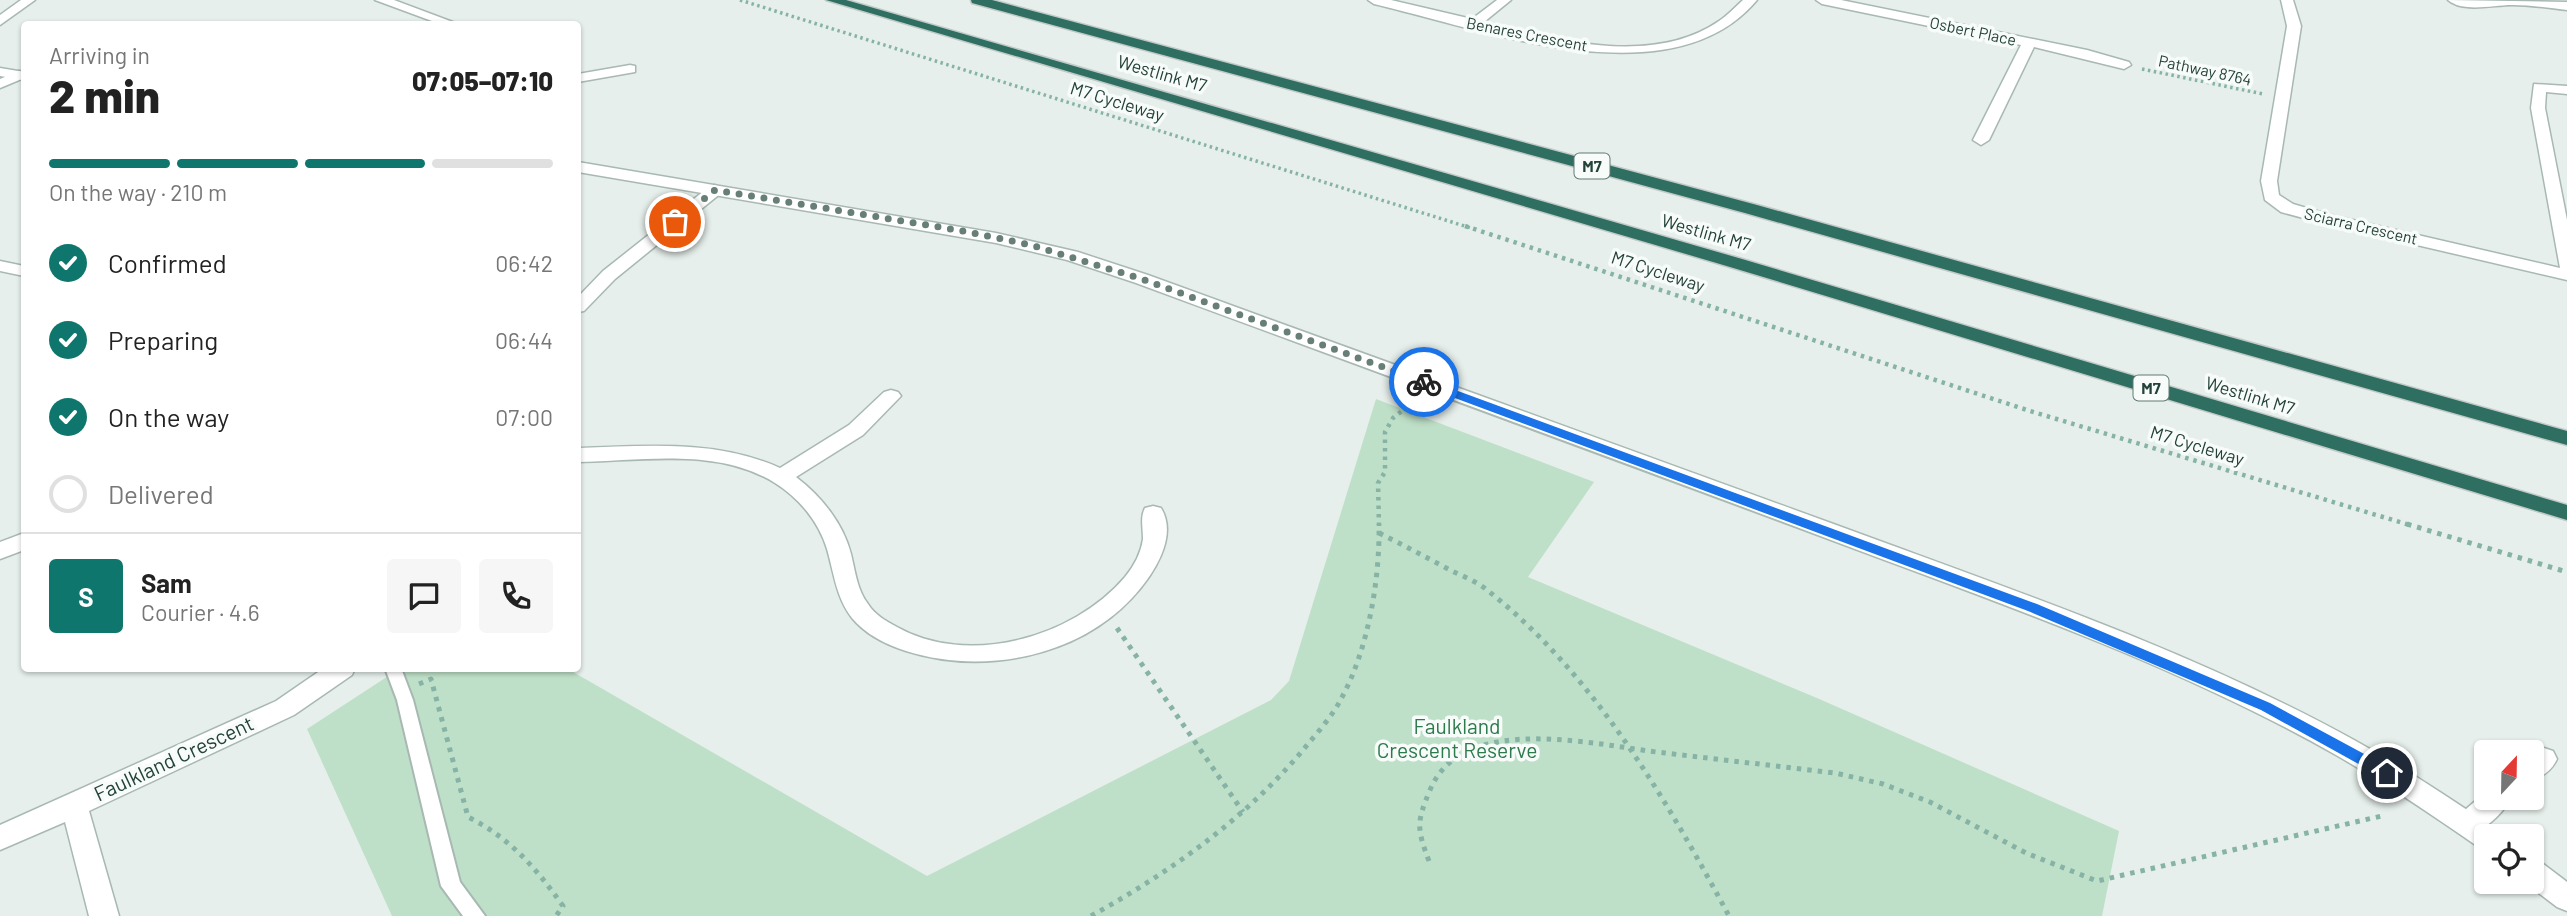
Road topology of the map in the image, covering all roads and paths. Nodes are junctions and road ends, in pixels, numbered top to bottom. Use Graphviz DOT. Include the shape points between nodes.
graph roads {
  1 [pos="29,0"];
  2 [pos="381,0"];
  3 [pos="740,0"];
  4 [pos="832,0"];
  5 [pos="977,0"];
  6 [pos="1374,0"];
  7 [pos="1505,0"];
  8 [pos="1751,0"];
  9 [pos="1822,0"];
  10 [pos="2287,0"];
  11 [pos="2454,0"];
  12 [pos="2506,1"];
  13 [pos="2567,6"];
  14 [pos="0,21"];
  15 [pos="442,21"];
  16 [pos="1474,24"];
  17 [pos="2029,43"];
  18 [pos="2124,65"];
  19 [pos="630,69"];
  20 [pos="0,72"];
  21 [pos="21,75"];
  22 [pos="21,75"];
  23 [pos="581,77"];
  24 [pos="0,84"];
  25 [pos="2567,90"];
  26 [pos="2281,98"];
  27 [pos="1981,140"];
  28 [pos="581,168"];
  29 [pos="715,190"];
  30 [pos="2567,266"];
  31 [pos="2567,275"];
  32 [pos="581,304"];
  33 [pos="2207,335"];
  34 [pos="891,396"];
  35 [pos="1411,404"];
  36 [pos="2567,429"];
  37 [pos="2567,438"];
  38 [pos="581,456"];
  39 [pos="781,477"];
  40 [pos="1153,513"];
  41 [pos="2567,513"];
  42 [pos="1379,533"];
  43 [pos="21,542"];
  44 [pos="0,551"];
  45 [pos="2567,572"];
  46 [pos="1104,610"];
  47 [pos="337,672"];
  48 [pos="395,672"];
  49 [pos="402,690"];
  50 [pos="1630,750"];
  51 [pos="74,804"];
  52 [pos="1243,812"];
  53 [pos="2386,815"];
  54 [pos="2474,829"];
  55 [pos="0,838"];
  56 [pos="1429,861"];
  57 [pos="2544,881"];
  58 [pos="2567,898"];
  59 [pos="104,916"];
  60 [pos="475,916"];
  61 [pos="556,916"];
  62 [pos="1091,916"];
  63 [pos="1729,916"];
  1 -- 14 [label="street"];
  2 -- 15 [label="street"];
  3 -- 45 [label="path, M7 Cycleway" via="1568,258 2030,411"];
  4 -- 41 [label="highway, Westlink M7 / M7" via="1735,263"];
  5 -- 33 [label="highway, Westlink M7 / M7"];
  6 -- 16 [label="street, Benares Crescent"];
  7 -- 16 [label="street"];
  8 -- 16 [label="street, Benares Crescent" via="1727,24 1657,49 1556,43"];
  9 -- 17 [label="street, Osbert Place"];
  10 -- 26 [label="street, Sciarra Crescent" via="2294,26"];
  11 -- 12 [label="street"];
  12 -- 13 [label="street"];
  17 -- 18 [label="street, Osbert Place"];
  17 -- 27 [label="street"];
  18 -- 26 [label="path, Pathway 8764"];
  19 -- 23 [label="street"];
  20 -- 21 [label="street"];
  22 -- 24 [label="street"];
  25 -- 30 [label="street" via="2539,87 2538,108"];
  26 -- 31 [label="street, Sciarra Crescent" via="2269,181 2271,197 2287,208"];
  28 -- 29 [label="street"];
  29 -- 32 [label="street" via="609,275"];
  29 -- 54 [label="street" via="1020,243 1142,279 2033,607 2266,707 2368,761"];
  33 -- 36 [label="highway"];
  33 -- 37 [label="highway, Westlink M7 / M7"];
  34 -- 39 [label="street" via="856,430"];
  35 -- 42 [label="path" via="1393,418 1385,432 1385,472 1378,483"];
  38 -- 39 [label="street" via="694,453"];
  39 -- 46 [label="street" via="830,528 855,606 895,638 946,653 1018,648 1048,640"];
  40 -- 46 [label="street" via="1153,544 1145,565 1129,588"];
  42 -- 50 [label="path" via="1485,588 1575,677"];
  42 -- 52 [label="path" via="1370,617 1341,700 1307,746"];
  43 -- 44 [label="street"];
  46 -- 52 [label="path"];
  47 -- 51 [label="street, Faulkland Crescent" via="285,708"];
  48 -- 49 [label="lane"];
  49 -- 60 [label="lane" via="451,886"];
  49 -- 61 [label="path" via="431,679 468,817 495,830 531,860 563,906"];
  50 -- 53 [label="path" via="1835,773 1883,784 1930,802 2026,853 2097,881"];
  50 -- 56 [label="path" via="1535,737 1472,746 1448,761 1430,785 1417,827"];
  50 -- 63 [label="path" via="1681,827"];
  51 -- 55 [label="street, Faulkland Crescent"];
  51 -- 59 [label="street"];
  52 -- 62 [label="path" via="1146,885"];
  57 -- 58 [label="street"];
}
